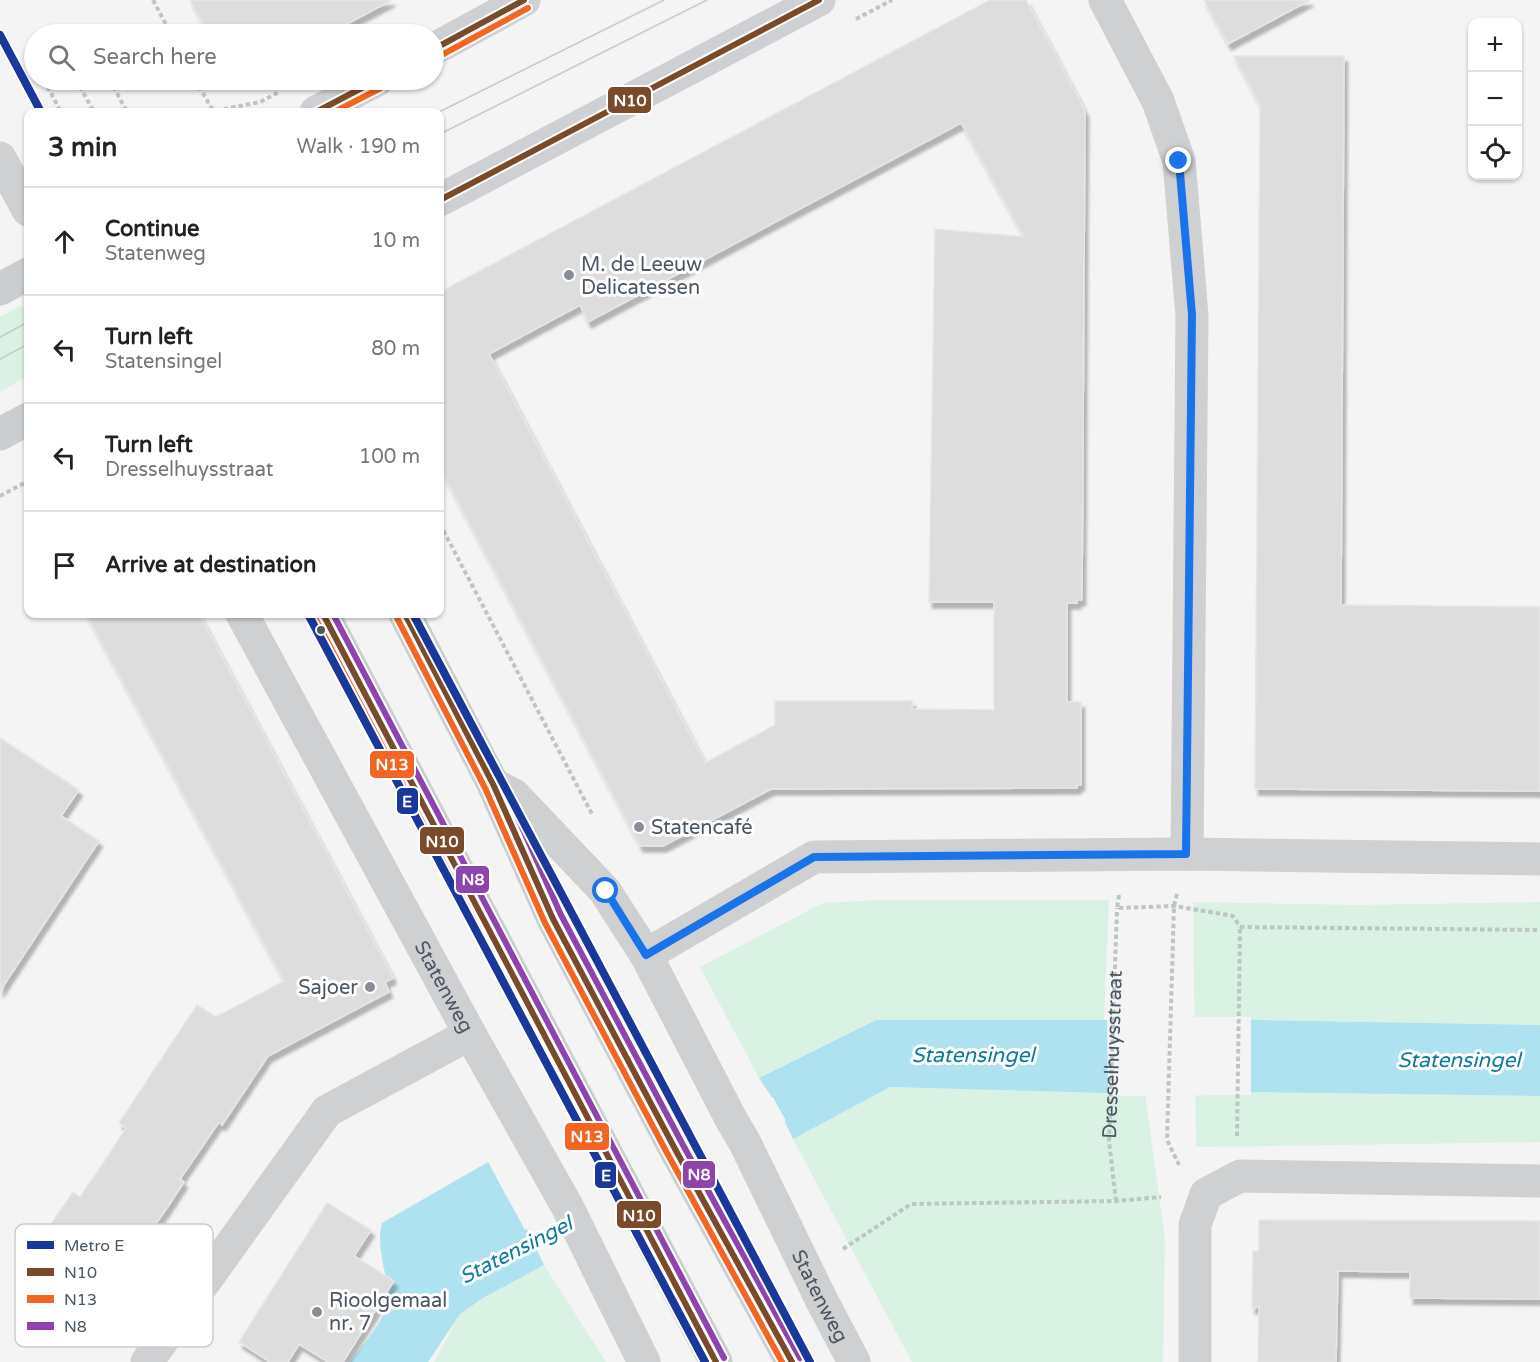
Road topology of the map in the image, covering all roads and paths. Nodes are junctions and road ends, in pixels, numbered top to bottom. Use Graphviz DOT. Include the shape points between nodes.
graph roads {
  1 [pos="153,0"];
  2 [pos="524,0"];
  3 [pos="819,0"];
  4 [pos="1105,0"];
  5 [pos="166,24"];
  6 [pos="444,44"];
  7 [pos="49,90"];
  8 [pos="82,90"];
  9 [pos="115,90"];
  10 [pos="200,90"];
  11 [pos="284,90"];
  12 [pos="358,90"];
  13 [pos="59,108"];
  14 [pos="92,108"];
  15 [pos="125,108"];
  16 [pos="210,108"];
  17 [pos="231,108"];
  18 [pos="324,108"];
  19 [pos="0,158"];
  20 [pos="444,198"];
  21 [pos="24,203"];
  22 [pos="24,276"];
  23 [pos="0,289"];
  24 [pos="24,421"];
  25 [pos="0,434"];
  26 [pos="24,483"];
  27 [pos="0,496"];
  28 [pos="444,532"];
  29 [pos="244,618"];
  30 [pos="325,618"];
  31 [pos="407,618"];
  32 [pos="493,784"];
  33 [pos="593,816"];
  34 [pos="1186,854"];
  35 [pos="1124,855"];
  36 [pos="1540,859"];
  37 [pos="1117,908"];
  38 [pos="1240,927"];
  39 [pos="1540,930"];
  40 [pos="1173,937"];
  41 [pos="646,955"];
  42 [pos="470,1034"];
  43 [pos="1237,1139"];
  44 [pos="1167,1140"];
  45 [pos="1540,1181"];
  46 [pos="1206,1194"];
  47 [pos="1116,1201"];
  48 [pos="840,1251"];
  49 [pos="213,1270"];
  50 [pos="158,1347"];
  51 [pos="147,1362"];
  52 [pos="644,1362"];
  53 [pos="716,1362"];
  54 [pos="792,1362"];
  55 [pos="854,1362"];
  56 [pos="1195,1362"];
  1 -- 5 [label="path"];
  2 -- 6 [label="main road"];
  3 -- 20 [label="main road"];
  4 -- 34 [label="street" via="1158,101 1179,161 1192,315"];
  7 -- 13 [label="path"];
  8 -- 14 [label="path"];
  9 -- 15 [label="path"];
  10 -- 16 [label="path"];
  11 -- 17 [label="path" via="260,102"];
  12 -- 18 [label="main road"];
  19 -- 21 [label="street"];
  22 -- 23 [label="main road"];
  24 -- 25 [label="main road"];
  26 -- 27 [label="path"];
  28 -- 33 [label="path"];
  29 -- 42 [label="street, Statenweg"];
  30 -- 53 [label="main road"];
  31 -- 32 [label="main road"];
  32 -- 41 [label="street, Statenweg" via="514,795 606,891"];
  32 -- 54 [label="main road" via="553,919"];
  34 -- 35 [label="street"];
  34 -- 36 [label="street"];
  35 -- 37 [label="path, Dresselhuysstraat"];
  35 -- 41 [label="street" via="814,857"];
  37 -- 38 [label="path" via="1174,906 1233,916"];
  37 -- 47 [label="path, Dresselhuysstraat" via="1109,1141"];
  38 -- 39 [label="path"];
  38 -- 43 [label="path"];
  40 -- 44 [label="path"];
  41 -- 55 [label="street, Statenweg"];
  42 -- 49 [label="street" via="327,1111"];
  42 -- 52 [label="street, Statenweg" via="573,1219"];
  45 -- 46 [label="street" via="1240,1176"];
  46 -- 47 [label="path"];
  46 -- 56 [label="street" via="1195,1225"];
  47 -- 48 [label="path" via="911,1204"];
  50 -- 51 [label="street"];
}
